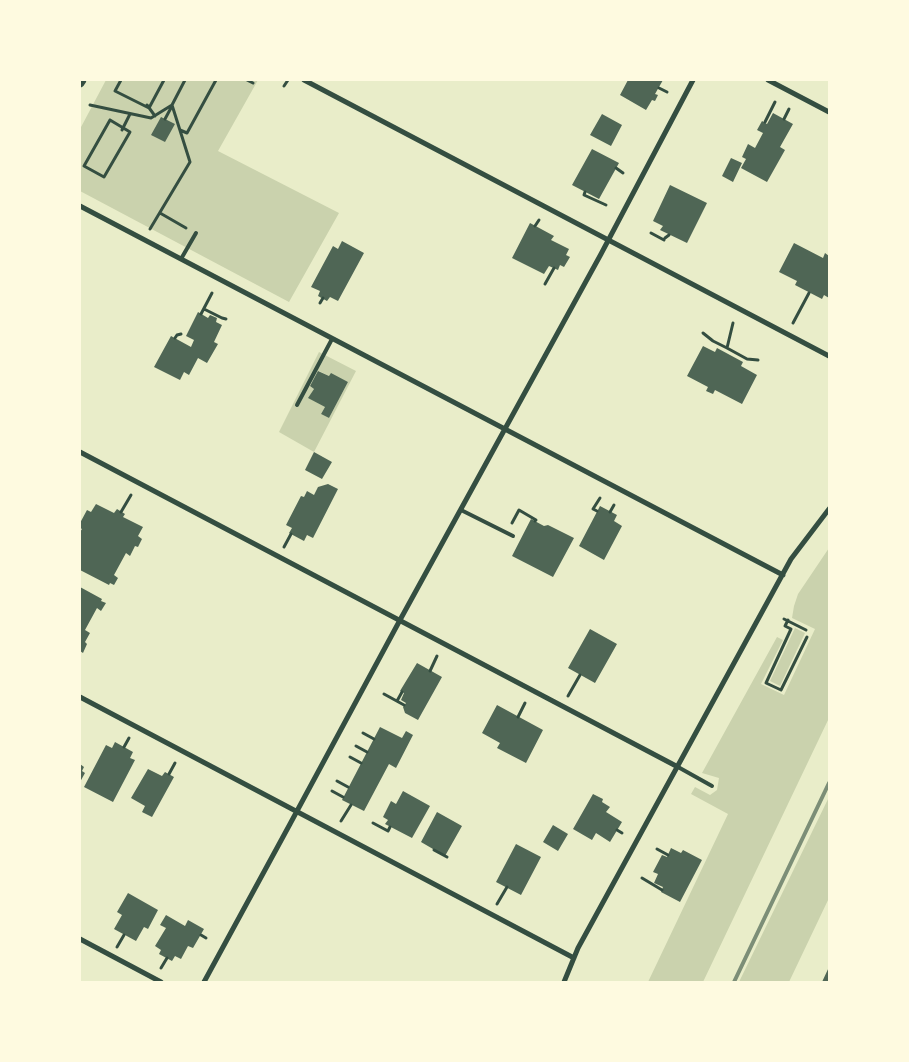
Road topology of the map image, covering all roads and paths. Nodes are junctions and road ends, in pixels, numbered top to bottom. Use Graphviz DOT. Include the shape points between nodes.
graph roads {
  1 [pos="121,80"];
  2 [pos="164,80"];
  3 [pos="185,80"];
  4 [pos="216,80"];
  5 [pos="247,80"];
  6 [pos="288,80"];
  7 [pos="304,80"];
  8 [pos="694,80"];
  9 [pos="768,80"];
  10 [pos="253,83"];
  11 [pos="284,86"];
  12 [pos="659,88"];
  13 [pos="667,92"];
  14 [pos="775,102"];
  15 [pos="90,105"];
  16 [pos="172,105"];
  17 [pos="148,106"];
  18 [pos="789,109"];
  19 [pos="829,112"];
  20 [pos="130,114"];
  21 [pos="154,116"];
  22 [pos="165,119"];
  23 [pos="784,119"];
  24 [pos="765,122"];
  25 [pos="122,129"];
  26 [pos="180,129"];
  27 [pos="616,168"];
  28 [pos="623,173"];
  29 [pos="585,192"];
  30 [pos="606,205"];
  31 [pos="80,206"];
  32 [pos="160,213"];
  33 [pos="538,220"];
  34 [pos="535,226"];
  35 [pos="150,229"];
  36 [pos="196,233"];
  37 [pos="651,233"];
  38 [pos="669,235"];
  39 [pos="608,240"];
  40 [pos="181,259"];
  41 [pos="554,268"];
  42 [pos="545,284"];
  43 [pos="212,293"];
  44 [pos="809,293"];
  45 [pos="323,298"];
  46 [pos="320,302"];
  47 [pos="204,309"];
  48 [pos="201,314"];
  49 [pos="226,319"];
  50 [pos="732,322"];
  51 [pos="704,333"];
  52 [pos="181,334"];
  53 [pos="787,334"];
  54 [pos="175,338"];
  55 [pos="332,339"];
  56 [pos="729,351"];
  57 [pos="829,356"];
  58 [pos="758,360"];
  59 [pos="297,406"];
  60 [pos="505,430"];
  61 [pos="80,452"];
  62 [pos="131,495"];
  63 [pos="600,498"];
  64 [pos="614,505"];
  65 [pos="829,509"];
  66 [pos="461,510"];
  67 [pos="597,511"];
  68 [pos="121,512"];
  69 [pos="610,512"];
  70 [pos="535,521"];
  71 [pos="506,532"];
  72 [pos="513,536"];
  73 [pos="783,575"];
  74 [pos="400,620"];
  75 [pos="806,630"];
  76 [pos="807,637"];
  77 [pos="437,656"];
  78 [pos="430,670"];
  79 [pos="402,692"];
  80 [pos="384,694"];
  81 [pos="80,697"];
  82 [pos="397,701"];
  83 [pos="525,703"];
  84 [pos="404,705"];
  85 [pos="518,717"];
  86 [pos="363,734"];
  87 [pos="129,738"];
  88 [pos="374,739"];
  89 [pos="356,746"];
  90 [pos="124,747"];
  91 [pos="367,752"];
  92 [pos="350,757"];
  93 [pos="176,762"];
  94 [pos="361,763"];
  95 [pos="678,767"];
  96 [pos="169,774"];
  97 [pos="337,781"];
  98 [pos="712,786"];
  99 [pos="348,787"];
  100 [pos="332,791"];
  101 [pos="343,797"];
  102 [pos="297,812"];
  103 [pos="373,823"];
  104 [pos="390,826"];
  105 [pos="617,830"];
  106 [pos="622,833"];
  107 [pos="434,850"];
  108 [pos="657,850"];
  109 [pos="668,855"];
  110 [pos="448,857"];
  111 [pos="642,878"];
  112 [pos="662,890"];
  113 [pos="201,935"];
  114 [pos="206,938"];
  115 [pos="80,939"];
  116 [pos="574,958"];
  117 [pos="161,982"];
  118 [pos="204,982"];
  119 [pos="564,982"];
  1 -- 17 [label="path" via="114,91"];
  2 -- 17 [label="path"];
  3 -- 16 [label="path"];
  4 -- 26 [label="path" via="188,134"];
  5 -- 10 [label="path"];
  6 -- 11 [label="path"];
  7 -- 39 [label="street"];
  8 -- 39 [label="street"];
  9 -- 19 [label="street"];
  12 -- 13 [label="path"];
  14 -- 24 [label="path"];
  15 -- 20 [label="path"];
  16 -- 21 [label="path"];
  16 -- 22 [label="path"];
  16 -- 26 [label="path"];
  17 -- 21 [label="path"];
  18 -- 23 [label="path"];
  20 -- 21 [label="path"];
  20 -- 25 [label="path"];
  25 -- 25 [label="path" via="130,132 104,177 84,166 110,120"];
  26 -- 32 [label="path" via="190,162"];
  27 -- 28 [label="path"];
  29 -- 30 [label="path"];
  31 -- 40 [label="street"];
  32 -- 35 [label="path"];
  32 -- 36 [label="path"];
  33 -- 34 [label="path"];
  36 -- 40 [label="lane"];
  37 -- 38 [label="path" via="664,239"];
  39 -- 53 [label="street"];
  39 -- 60 [label="street"];
  40 -- 55 [label="street"];
  41 -- 42 [label="path"];
  43 -- 47 [label="path"];
  44 -- 53 [label="path"];
  45 -- 46 [label="path"];
  47 -- 48 [label="path"];
  47 -- 49 [label="path"];
  50 -- 56 [label="path"];
  51 -- 56 [label="path"];
  52 -- 54 [label="path"];
  53 -- 57 [label="street"];
  55 -- 59 [label="lane"];
  55 -- 60 [label="street"];
  56 -- 58 [label="path"];
  60 -- 66 [label="street"];
  60 -- 73 [label="street"];
  61 -- 74 [label="street"];
  62 -- 68 [label="path"];
  63 -- 67 [label="path" via="593,509"];
  64 -- 69 [label="path"];
  65 -- 73 [label="street" via="791,559"];
  66 -- 71 [label="lane"];
  66 -- 74 [label="street"];
  70 -- 71 [label="path" via="519,510"];
  71 -- 72 [label="lane"];
  73 -- 95 [label="street"];
  74 -- 95 [label="street"];
  74 -- 102 [label="street"];
  75 -- 76 [label="path" via="786,620 785,626 791,629 766,683 781,690"];
  77 -- 78 [label="path"];
  79 -- 82 [label="path"];
  80 -- 82 [label="path"];
  81 -- 102 [label="street"];
  82 -- 84 [label="path"];
  83 -- 85 [label="path"];
  86 -- 88 [label="path"];
  87 -- 90 [label="path"];
  89 -- 91 [label="path"];
  92 -- 94 [label="path"];
  93 -- 96 [label="path"];
  95 -- 98 [label="lane"];
  95 -- 116 [label="street"];
  97 -- 99 [label="path"];
  100 -- 101 [label="path"];
  102 -- 116 [label="street"];
  102 -- 118 [label="street"];
  103 -- 104 [label="path" via="388,831"];
  105 -- 106 [label="path"];
  107 -- 110 [label="path"];
  108 -- 109 [label="path"];
  111 -- 112 [label="path"];
  113 -- 114 [label="path"];
  115 -- 117 [label="street"];
  116 -- 119 [label="street"];
}
